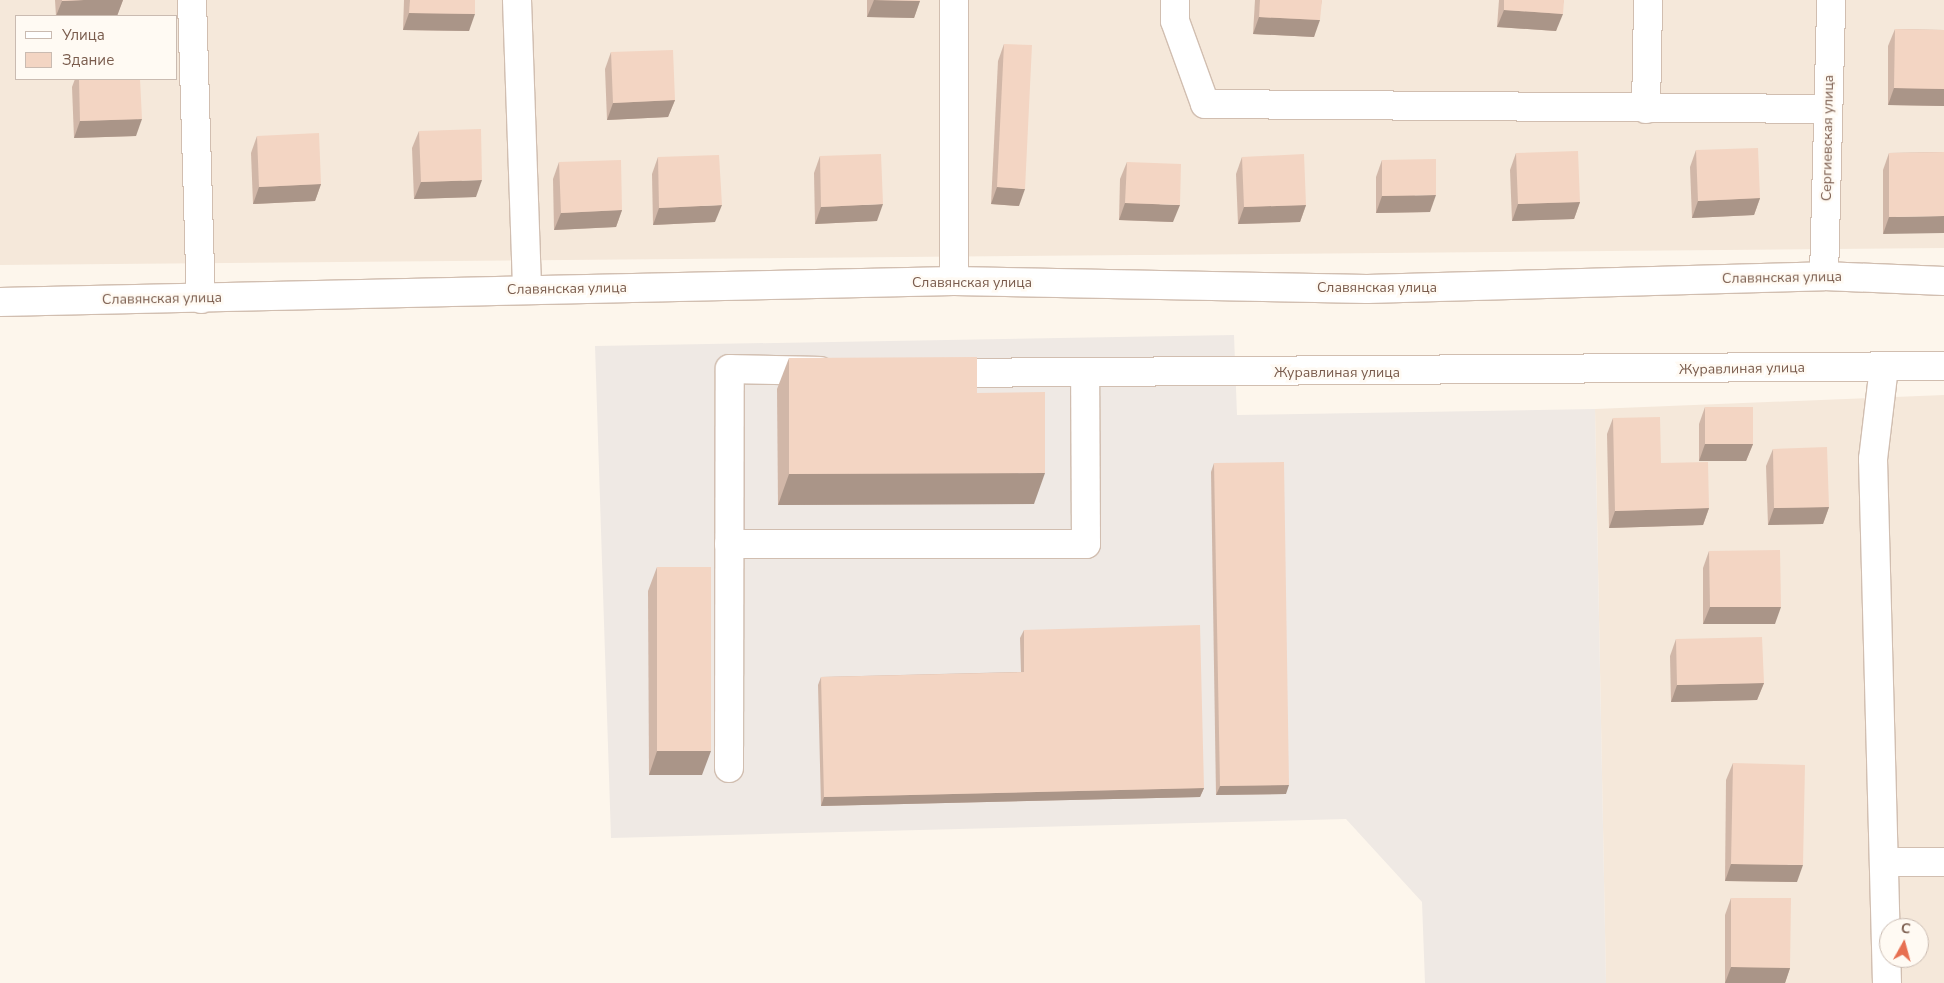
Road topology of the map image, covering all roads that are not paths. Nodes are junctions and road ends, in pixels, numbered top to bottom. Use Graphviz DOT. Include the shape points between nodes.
graph roads {
  1 [pos="192,0"];
  2 [pos="517,0"];
  3 [pos="954,0"];
  4 [pos="1175,0"];
  5 [pos="1648,0"];
  6 [pos="1831,0"];
  7 [pos="1646,109"];
  8 [pos="1828,109"];
  9 [pos="1824,276"];
  10 [pos="954,281"];
  11 [pos="1944,281"];
  12 [pos="527,290"];
  13 [pos="201,299"];
  14 [pos="0,302"];
  15 [pos="1944,366"];
  16 [pos="1884,367"];
  17 [pos="849,372"];
  18 [pos="919,373"];
  19 [pos="1085,375"];
  20 [pos="729,544"];
  21 [pos="729,768"];
  22 [pos="1885,862"];
  23 [pos="1944,862"];
  24 [pos="1887,983"];
  1 -- 13 [label="street"];
  2 -- 12 [label="street"];
  3 -- 10 [label="street"];
  4 -- 7 [label="street" via="1175,21 1205,104"];
  5 -- 7 [label="street"];
  6 -- 8 [label="street, Сергиевская улица"];
  7 -- 8 [label="street"];
  8 -- 9 [label="street, Сергиевская улица"];
  9 -- 10 [label="street, Славянская улица" via="1367,289"];
  9 -- 11 [label="street, Славянская улица"];
  10 -- 12 [label="street, Славянская улица"];
  12 -- 13 [label="street, Славянская улица"];
  13 -- 14 [label="street, Славянская улица"];
  15 -- 16 [label="street, Журавлиная улица"];
  16 -- 19 [label="street, Журавлиная улица"];
  16 -- 22 [label="street" via="1873,460"];
  17 -- 20 [label="street" via="730,369"];
  18 -- 19 [label="street, Журавлиная улица"];
  19 -- 20 [label="street" via="1086,544"];
  20 -- 21 [label="street"];
  22 -- 23 [label="street"];
  22 -- 24 [label="street"];
}
